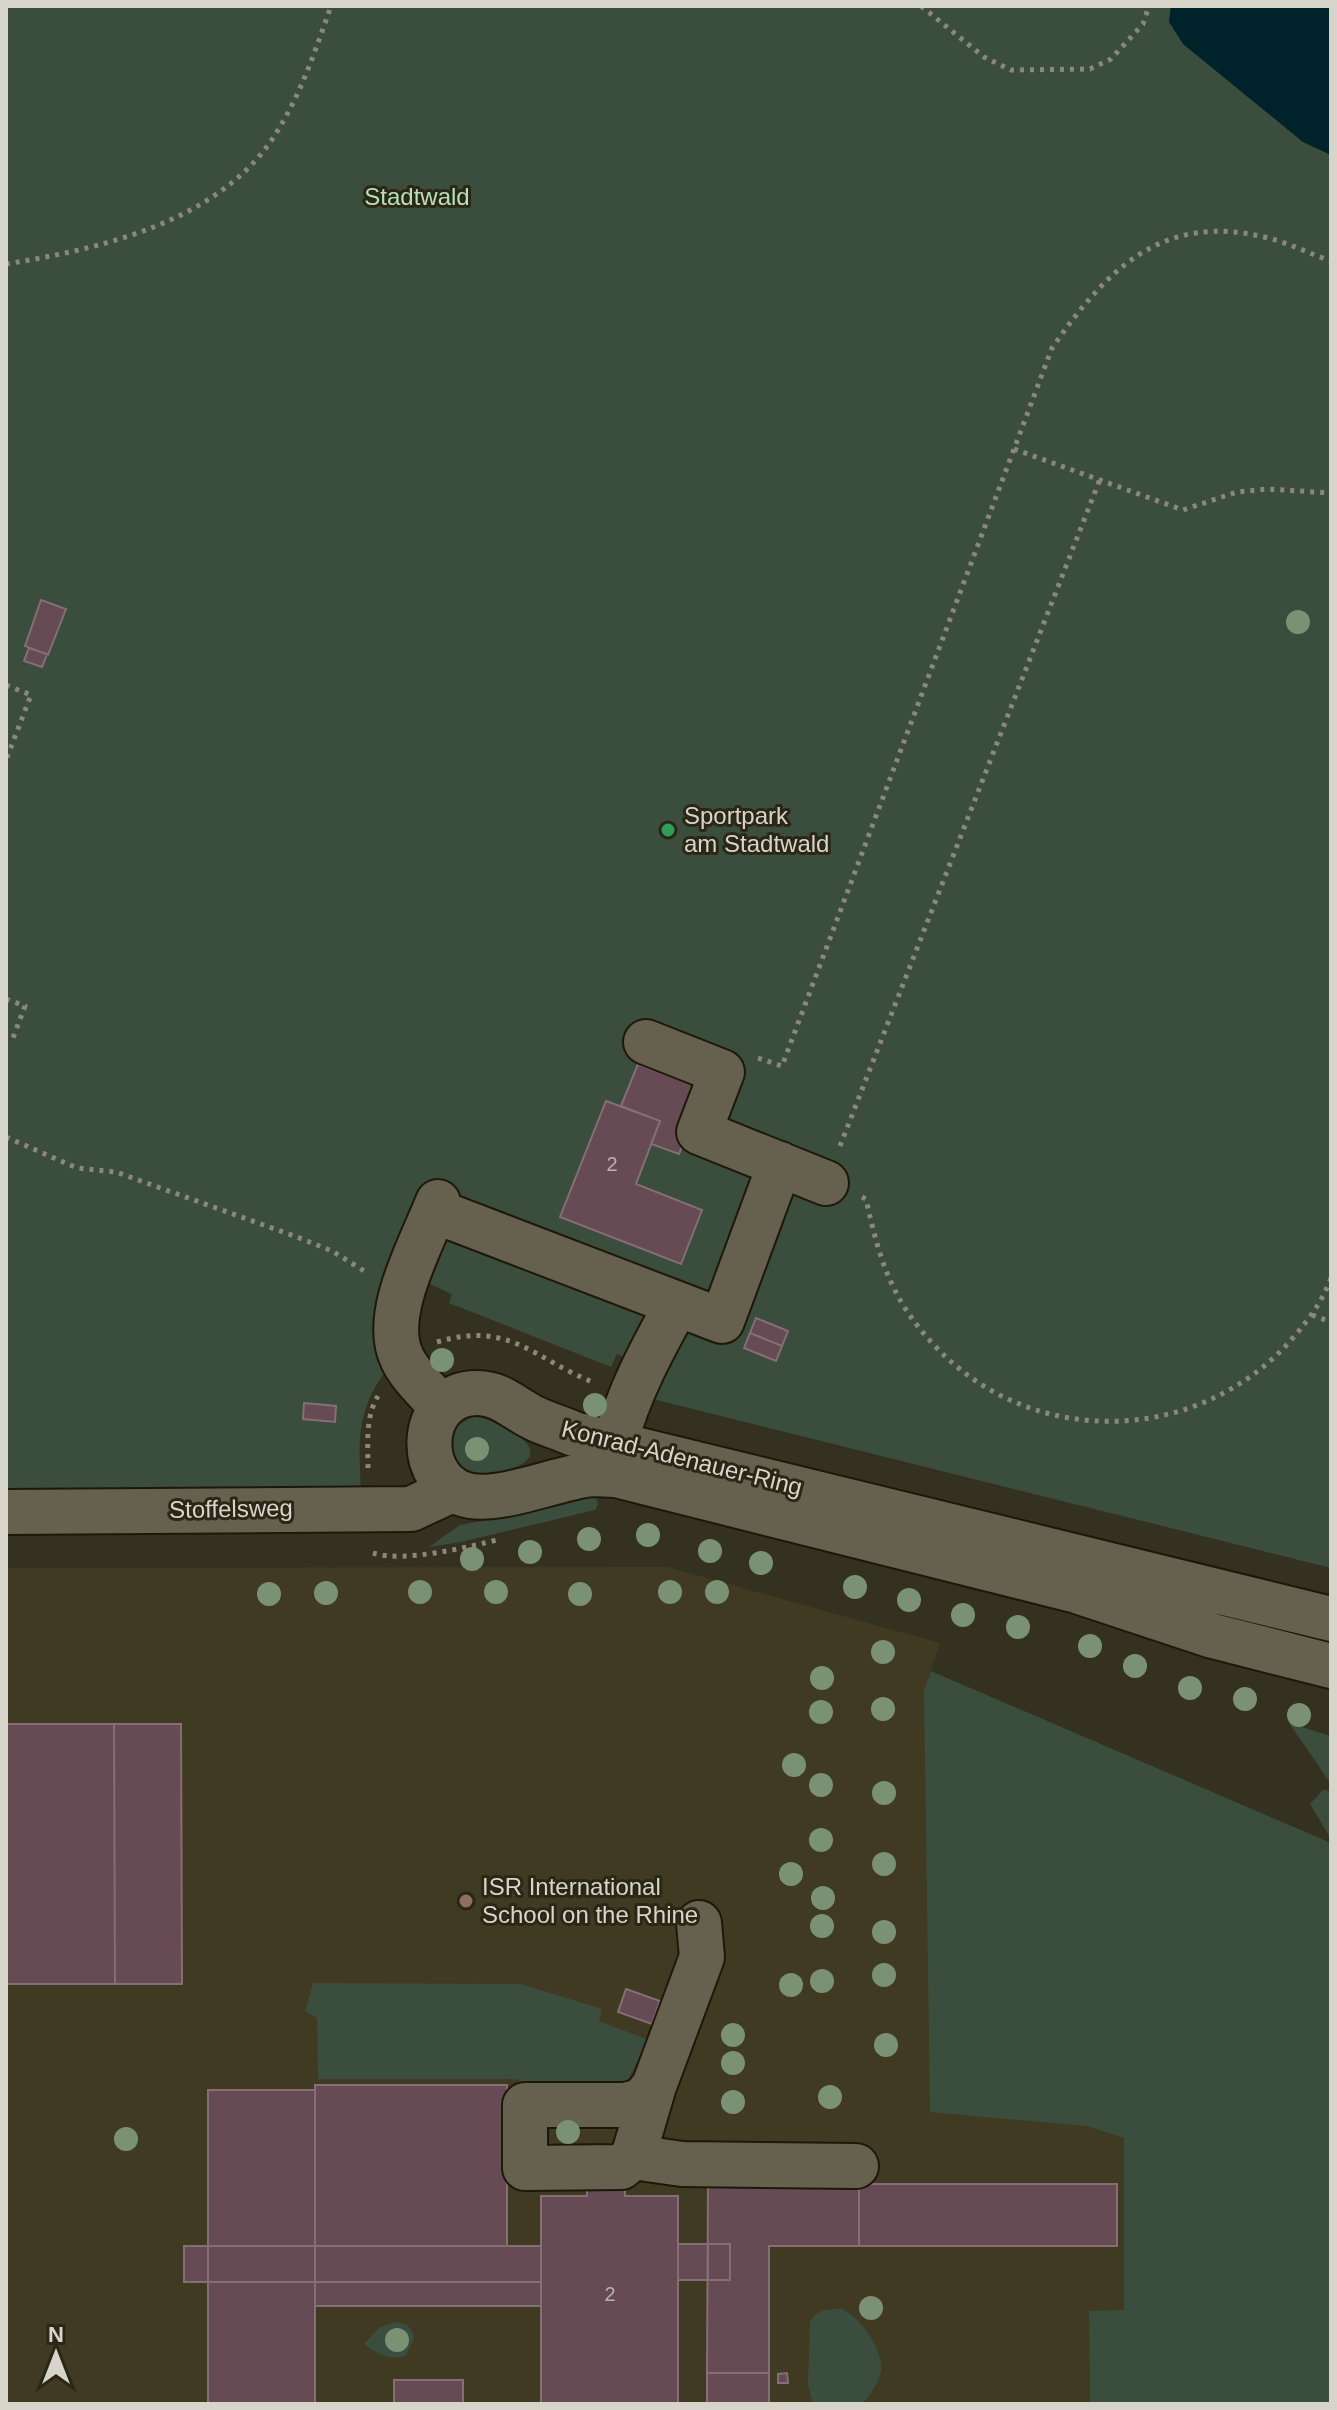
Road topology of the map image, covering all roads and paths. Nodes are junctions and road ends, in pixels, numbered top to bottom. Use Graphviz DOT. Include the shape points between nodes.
graph roads {
  1 [pos="331,6"];
  2 [pos="921,6"];
  3 [pos="1149,6"];
  4 [pos="1331,261"];
  5 [pos="6,264"];
  6 [pos="1014,449"];
  7 [pos="1100,479"];
  8 [pos="1331,493"];
  9 [pos="6,685"];
  10 [pos="6,760"];
  11 [pos="6,999"];
  12 [pos="13,1038"];
  13 [pos="646,1042"];
  14 [pos="722,1072"];
  15 [pos="6,1137"];
  16 [pos="780,1164"];
  17 [pos="826,1183"];
  18 [pos="1331,1278"];
  19 [pos="404,1288"];
  20 [pos="677,1304"];
  21 [pos="1312,1315"];
  22 [pos="1331,1322"];
  23 [pos="441,1407"];
  24 [pos="615,1460"];
  25 [pos="452,1490"];
  26 [pos="6,1512"];
  27 [pos="1082,1574"];
  28 [pos="1331,1619"];
  29 [pos="1331,1666"];
  30 [pos="699,1923"];
  31 [pos="654,2086"];
  32 [pos="633,2157"];
  33 [pos="856,2166"];
  1 -- 5 [label="path" via="281,126 255,161 204,203 135,235 78,252"];
  2 -- 3 [label="path" via="984,57 1011,70 1090,69 1111,59 1143,24"];
  4 -- 6 [label="path" via="1268,238 1216,231 1173,237 1124,263 1083,304 1052,348"];
  6 -- 7 [label="path"];
  6 -- 14 [label="path" via="782,1066 731,1048"];
  7 -- 8 [label="path" via="1183,510 1237,492"];
  7 -- 17 [label="path"];
  9 -- 10 [label="path" via="31,695"];
  11 -- 12 [label="path" via="25,1006"];
  13 -- 14 [label="street"];
  14 -- 16 [label="street" via="699,1132"];
  15 -- 19 [label="path" via="77,1168 116,1172 297,1237"];
  16 -- 17 [label="street"];
  16 -- 20 [label="street" via="722,1321"];
  17 -- 21 [label="path" via="866,1199 891,1285 935,1346 995,1393 1042,1412 1125,1421 1189,1409 1247,1380 1274,1359"];
  18 -- 21 [label="path"];
  19 -- 20 [label="street" via="437,1206"];
  19 -- 23 [label="street" via="395,1341 403,1361"];
  20 -- 24 [label="street" via="644,1365"];
  21 -- 22 [label="path"];
  23 -- 24 [label="street, Konrad-Adenauer-Ring" via="459,1396 479,1393 502,1398"];
  23 -- 25 [label="street" via="428,1447 435,1470"];
  24 -- 25 [label="street, Konrad-Adenauer-Ring" via="588,1474 490,1496"];
  24 -- 27 [label="street, Konrad-Adenauer-Ring"];
  25 -- 26 [label="street, Stoffelsweg" via="411,1509"];
  27 -- 28 [label="street, Konrad-Adenauer-Ring"];
  27 -- 29 [label="street, Konrad-Adenauer-Ring" via="1213,1636"];
  30 -- 31 [label="street" via="702,1957"];
  31 -- 32 [label="street"];
  31 -- 32 [label="street" via="642,2101 625,2105 525,2105 525,2168 621,2167"];
  32 -- 33 [label="street" via="682,2164"];
}
